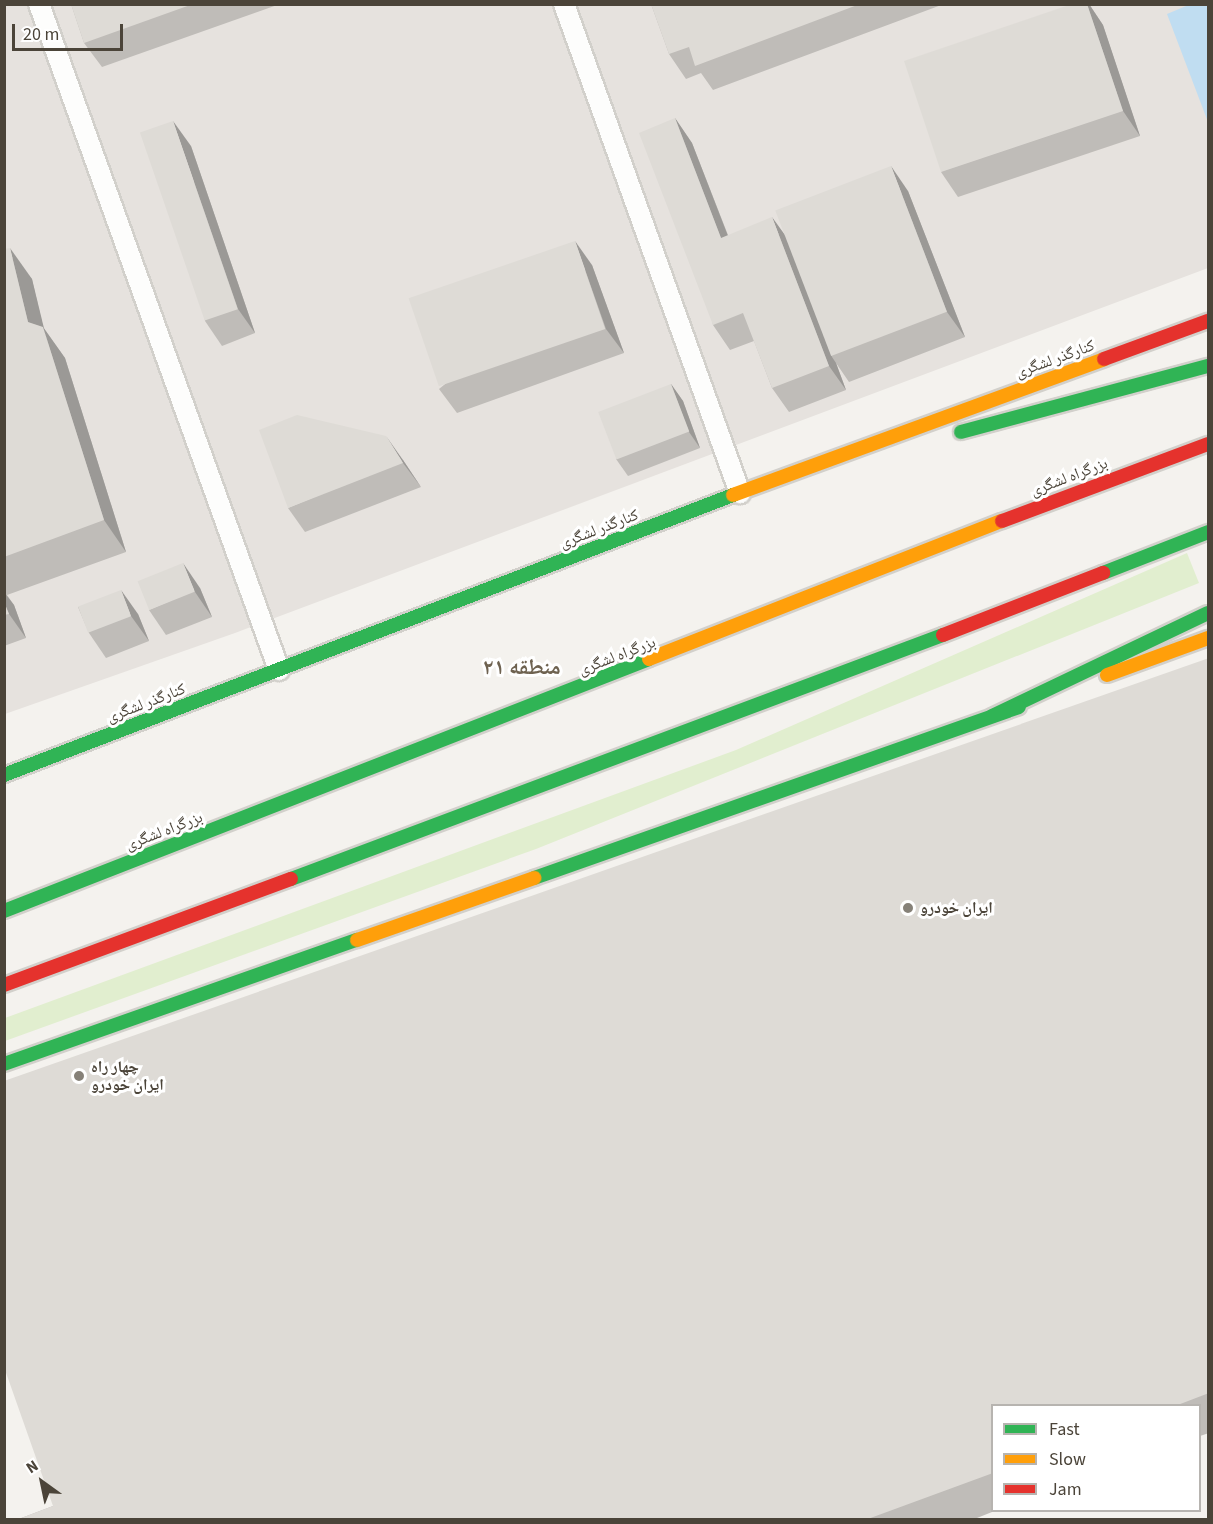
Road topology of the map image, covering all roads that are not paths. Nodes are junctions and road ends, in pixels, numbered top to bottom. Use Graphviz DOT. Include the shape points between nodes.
graph roads {
  1 [pos="39,4"];
  2 [pos="564,4"];
  3 [pos="1209,321"];
  4 [pos="1209,366"];
  5 [pos="950,435"];
  6 [pos="927,440"];
  7 [pos="1209,444"];
  8 [pos="801,469"];
  9 [pos="740,493"];
  10 [pos="1209,532"];
  11 [pos="1209,613"];
  12 [pos="1209,638"];
  13 [pos="279,670"];
  14 [pos="992,716"];
  15 [pos="4,775"];
  16 [pos="4,911"];
  17 [pos="4,985"];
  18 [pos="4,1064"];
  1 -- 13 [label="lane"];
  2 -- 9 [label="lane"];
  3 -- 8 [label="main road, کنارگذر لشگری"];
  4 -- 5 [label="main road"];
  6 -- 8 [label="main road"];
  7 -- 16 [label="main road, بزرگراه لشگری" via="1106,480"];
  8 -- 9 [label="main road, کنارگذر لشگری"];
  9 -- 13 [label="main road, کنارگذر لشگری"];
  10 -- 17 [label="main road" via="770,703"];
  11 -- 14 [label="main road"];
  12 -- 14 [label="main road"];
  13 -- 15 [label="main road, کنارگذر لشگری"];
  14 -- 18 [label="main road"];
}
